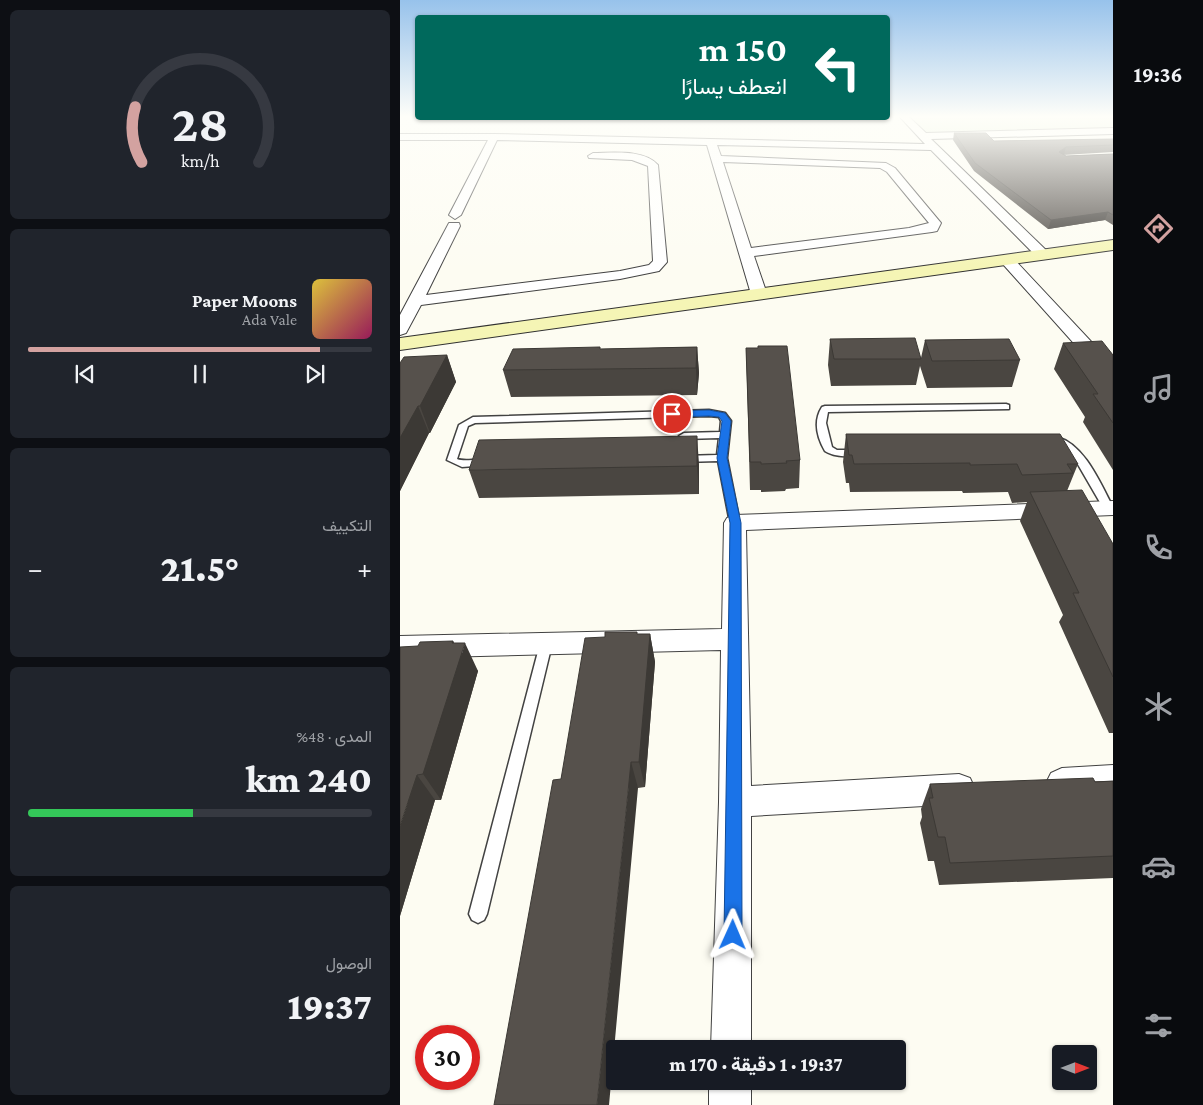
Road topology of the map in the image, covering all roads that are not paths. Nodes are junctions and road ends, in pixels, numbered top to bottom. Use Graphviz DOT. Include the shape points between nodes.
graph roads {
  1 [pos="482,168"];
  2 [pos="653,168"];
  3 [pos="719,168"];
  4 [pos="886,168"];
  5 [pos="955,168"];
  6 [pos="468,219"];
  7 [pos="448,221"];
  8 [pos="1113,245"];
  9 [pos="746,253"];
  10 [pos="1042,254"];
  11 [pos="1006,259"];
  12 [pos="759,294"];
  13 [pos="415,301"];
  14 [pos="400,330"];
  15 [pos="400,344"];
  16 [pos="1113,380"];
  17 [pos="1006,407"];
  18 [pos="725,435"];
  19 [pos="676,436"];
  20 [pos="1049,439"];
  21 [pos="868,452"];
  22 [pos="722,458"];
  23 [pos="672,459"];
  24 [pos="492,463"];
  25 [pos="1111,508"];
  26 [pos="735,523"];
  27 [pos="736,639"];
  28 [pos="546,644"];
  29 [pos="400,647"];
  30 [pos="1113,780"];
  31 [pos="1034,785"];
  32 [pos="984,788"];
  33 [pos="735,802"];
  34 [pos="478,914"];
  35 [pos="731,1040"];
  36 [pos="730,1090"];
  37 [pos="730,1105"];
  1 -- 7 [label="street"];
  2 -- 13 [label="street" via="660,262 654,268"];
  3 -- 9 [label="street"];
  4 -- 9 [label="street" via="935,223 932,228"];
  5 -- 10 [label="street"];
  6 -- 7 [label="street"];
  7 -- 13 [label="street"];
  8 -- 10 [label="street"];
  9 -- 12 [label="street"];
  10 -- 11 [label="street"];
  11 -- 12 [label="street"];
  11 -- 16 [label="street"];
  12 -- 15 [label="street"];
  13 -- 14 [label="street"];
  17 -- 21 [label="lane" via="825,409 821,424 828,449 835,453"];
  18 -- 19 [label="lane"];
  18 -- 22 [label="lane"];
  18 -- 24 [label="lane" via="726,421 722,415 709,413 473,420 464,425 452,460 462,464"];
  20 -- 25 [label="lane" via="1062,441 1080,458"];
  22 -- 23 [label="lane"];
  22 -- 26 [label="lane"];
  25 -- 26 [label="street"];
  26 -- 27 [label="street"];
  27 -- 28 [label="street"];
  27 -- 33 [label="street"];
  28 -- 29 [label="street"];
  28 -- 34 [label="lane"];
  30 -- 31 [label="street"];
  32 -- 33 [label="street"];
  33 -- 35 [label="street"];
  36 -- 37 [label="street"];
}
